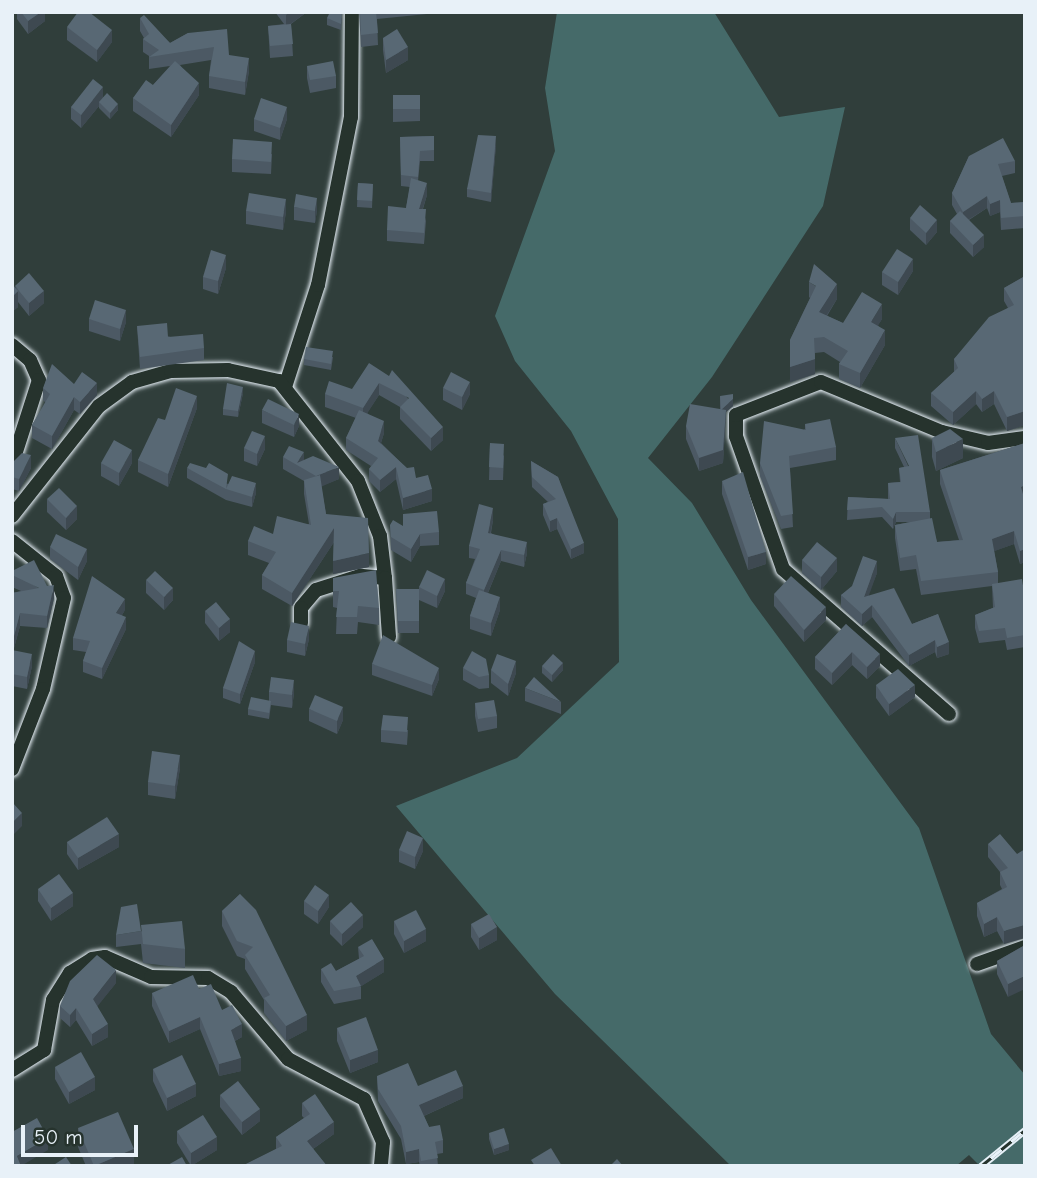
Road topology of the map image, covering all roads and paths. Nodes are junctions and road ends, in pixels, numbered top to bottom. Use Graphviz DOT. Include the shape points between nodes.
graph roads {
  1 [pos="351,13"];
  2 [pos="12,345"];
  3 [pos="285,387"];
  4 [pos="1025,438"];
  5 [pos="12,464"];
  6 [pos="12,516"];
  7 [pos="12,541"];
  8 [pos="385,578"];
  9 [pos="301,623"];
  10 [pos="389,637"];
  11 [pos="949,714"];
  12 [pos="12,768"];
  13 [pos="1025,947"];
  14 [pos="977,964"];
  15 [pos="12,1070"];
  16 [pos="381,1166"];
  1 -- 3 [label="street" via="351,117 318,285"];
  2 -- 5 [label="street" via="30,360 39,380"];
  3 -- 6 [label="street" via="259,374 229,370 171,371 132,382 99,406"];
  3 -- 8 [label="street" via="358,481 380,536"];
  4 -- 11 [label="street" via="988,443 942,432 821,382 736,415 742,456 783,569"];
  7 -- 12 [label="street" via="57,576 64,598 43,689"];
  8 -- 9 [label="street" via="360,576 316,590 301,608"];
  8 -- 10 [label="street"];
  13 -- 14 [label="street"];
  15 -- 16 [label="street" via="44,1050 53,1000 70,974 92,959 105,957 151,977 208,978 231,992 288,1059 364,1099 383,1142"];
}
